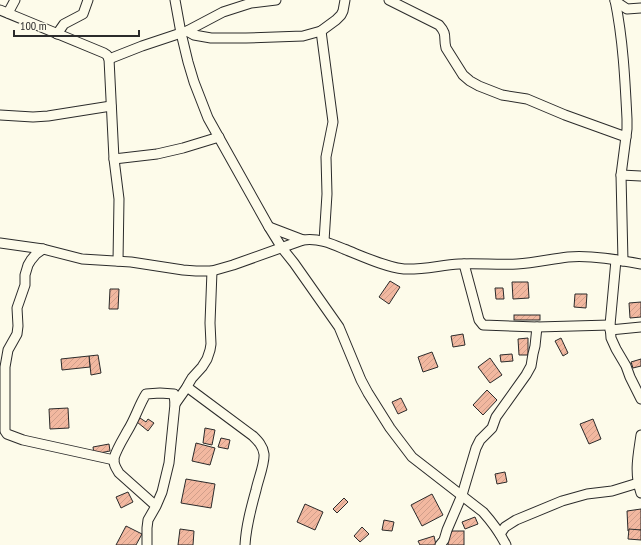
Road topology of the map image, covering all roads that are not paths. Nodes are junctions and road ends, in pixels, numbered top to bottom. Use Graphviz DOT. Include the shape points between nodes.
graph roads {
  1 [pos="15,0"];
  2 [pos="88,0"];
  3 [pos="175,0"];
  4 [pos="276,0"];
  5 [pos="345,0"];
  6 [pos="389,0"];
  7 [pos="615,1"];
  8 [pos="641,8"];
  9 [pos="627,9"];
  10 [pos="4,12"];
  11 [pos="619,21"];
  12 [pos="321,31"];
  13 [pos="184,32"];
  14 [pos="57,34"];
  15 [pos="109,59"];
  16 [pos="111,106"];
  17 [pos="0,115"];
  18 [pos="219,137"];
  19 [pos="626,137"];
  20 [pos="114,159"];
  21 [pos="621,175"];
  22 [pos="641,176"];
  23 [pos="269,227"];
  24 [pos="303,240"];
  25 [pos="324,241"];
  26 [pos="0,242"];
  27 [pos="282,248"];
  28 [pos="43,249"];
  29 [pos="619,260"];
  30 [pos="118,261"];
  31 [pos="464,264"];
  32 [pos="641,264"];
  33 [pos="212,271"];
  34 [pos="537,326"];
  35 [pos="641,327"];
  36 [pos="610,328"];
  37 [pos="187,387"];
  38 [pos="641,399"];
  39 [pos="174,404"];
  40 [pos="641,435"];
  41 [pos="114,460"];
  42 [pos="638,483"];
  43 [pos="641,493"];
  44 [pos="462,495"];
  45 [pos="156,506"];
  46 [pos="500,534"];
  47 [pos="147,545"];
  48 [pos="245,545"];
  49 [pos="440,545"];
  50 [pos="506,545"];
  1 -- 10 [label="street"];
  2 -- 14 [label="street" via="83,14 64,24"];
  3 -- 13 [label="street"];
  4 -- 13 [label="street" via="241,5"];
  5 -- 12 [label="street" via="341,15"];
  6 -- 19 [label="street" via="439,25 444,31 446,48 470,82 502,95 527,99"];
  7 -- 9 [label="street"];
  7 -- 11 [label="street"];
  8 -- 9 [label="street"];
  9 -- 11 [label="street"];
  10 -- 14 [label="street"];
  11 -- 19 [label="street" via="625,83"];
  12 -- 13 [label="street" via="294,37 211,38"];
  12 -- 25 [label="street" via="333,122 326,157"];
  13 -- 15 [label="street"];
  13 -- 18 [label="street" via="194,82"];
  14 -- 15 [label="street" via="104,53"];
  15 -- 16 [label="street"];
  16 -- 17 [label="street" via="48,116"];
  16 -- 20 [label="street"];
  18 -- 20 [label="street" via="157,154"];
  18 -- 23 [label="street"];
  19 -- 21 [label="street"];
  20 -- 30 [label="street" via="119,199"];
  21 -- 22 [label="street"];
  21 -- 29 [label="street"];
  23 -- 24 [label="street"];
  23 -- 27 [label="street"];
  24 -- 25 [label="street"];
  24 -- 27 [label="street"];
  25 -- 31 [label="street" via="399,268 426,269"];
  26 -- 28 [label="street"];
  27 -- 33 [label="street"];
  27 -- 44 [label="street" via="339,327 361,380 394,433 412,457"];
  28 -- 30 [label="street" via="82,259"];
  28 -- 41 [label="street" via="28,265 25,285 17,308 17,334 8,350 5,367 5,431 23,440"];
  29 -- 31 [label="street" via="570,257 516,264"];
  29 -- 32 [label="street"];
  29 -- 36 [label="street"];
  30 -- 33 [label="street" via="183,270"];
  31 -- 34 [label="street" via="481,324"];
  33 -- 37 [label="street" via="210,350 207,359"];
  34 -- 36 [label="street"];
  34 -- 44 [label="street" via="531,366 496,417 492,428 480,440"];
  35 -- 36 [label="street"];
  36 -- 38 [label="street" via="613,342"];
  37 -- 39 [label="street"];
  37 -- 48 [label="street" via="253,436 263,448 262,469 248,517"];
  39 -- 41 [label="street" via="174,394 146,394"];
  39 -- 45 [label="street" via="169,463"];
  40 -- 42 [label="street"];
  41 -- 45 [label="street" via="119,473"];
  42 -- 43 [label="street"];
  42 -- 46 [label="street" via="562,501 516,520"];
  44 -- 46 [label="street" via="483,512"];
  44 -- 49 [label="street"];
  45 -- 47 [label="street" via="148,520"];
  46 -- 50 [label="street"];
}
